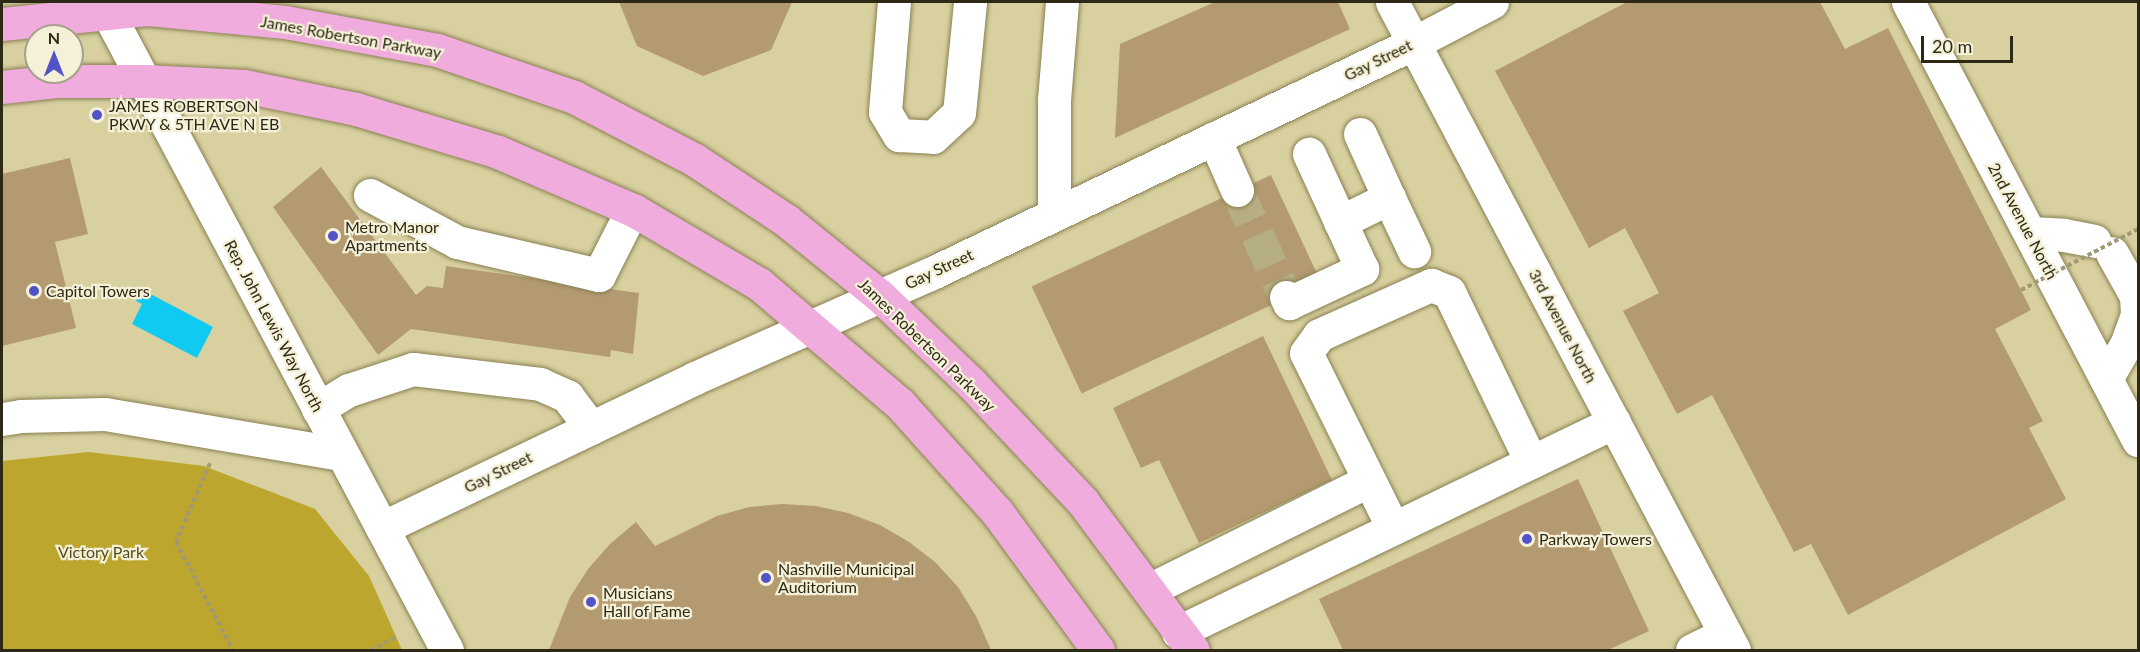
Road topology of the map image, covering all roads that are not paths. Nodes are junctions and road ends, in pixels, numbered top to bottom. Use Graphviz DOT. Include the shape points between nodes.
graph roads {
  1 [pos="894,2"];
  2 [pos="970,2"];
  3 [pos="1062,2"];
  4 [pos="1392,2"];
  5 [pos="1492,2"];
  6 [pos="1908,2"];
  7 [pos="105,7"];
  8 [pos="2,24"];
  9 [pos="1414,43"];
  10 [pos="145,81"];
  11 [pos="2,87"];
  12 [pos="1360,134"];
  13 [pos="1214,138"];
  14 [pos="1309,154"];
  15 [pos="1238,190"];
  16 [pos="370,195"];
  17 [pos="1389,198"];
  18 [pos="632,210"];
  19 [pos="1054,213"];
  20 [pos="1340,222"];
  21 [pos="2030,233"];
  22 [pos="1414,251"];
  23 [pos="880,296"];
  24 [pos="1286,297"];
  25 [pos="809,326"];
  26 [pos="2106,379"];
  27 [pos="318,409"];
  28 [pos="2,419"];
  29 [pos="1614,422"];
  30 [pos="591,428"];
  31 [pos="2139,440"];
  32 [pos="341,454"];
  33 [pos="1531,462"];
  34 [pos="1368,481"];
  35 [pos="382,528"];
  36 [pos="1393,528"];
  37 [pos="1149,590"];
  38 [pos="1062,605"];
  39 [pos="1186,641"];
  40 [pos="1730,642"];
  41 [pos="447,651"];
  42 [pos="1085,651"];
  43 [pos="1098,651"];
  44 [pos="1692,651"];
  1 -- 2 [label="street" via="885,112 899,135 933,137 959,113"];
  3 -- 19 [label="street" via="1054,100"];
  4 -- 9 [label="street, 3rd Avenue North"];
  5 -- 9 [label="street, Gay Street"];
  6 -- 21 [label="street, 2nd Avenue North"];
  7 -- 8 [label="main road, James Robertson Parkway"];
  7 -- 10 [label="street, Rep. John Lewis Way North"];
  7 -- 23 [label="main road, James Robertson Parkway" via="297,24 437,50 574,97 695,160 787,222"];
  9 -- 13 [label="street, Gay Street"];
  9 -- 29 [label="street, 3rd Avenue North"];
  10 -- 11 [label="main road" via="56,81"];
  10 -- 18 [label="main road" via="244,86 356,108 498,152"];
  10 -- 27 [label="street, Rep. John Lewis Way North"];
  12 -- 17 [label="street"];
  13 -- 15 [label="street"];
  13 -- 19 [label="street, Gay Street"];
  14 -- 20 [label="street"];
  16 -- 18 [label="street" via="457,242 599,275"];
  17 -- 20 [label="street"];
  17 -- 22 [label="street"];
  18 -- 25 [label="main road" via="759,284"];
  19 -- 23 [label="street, Gay Street"];
  20 -- 24 [label="street" via="1362,269 1289,303"];
  21 -- 26 [label="street, 2nd Avenue North"];
  21 -- 26 [label="street" via="2064,235 2103,247 2136,296 2137,315 2126,345"];
  23 -- 25 [label="street, Gay Street"];
  23 -- 37 [label="main road, James Robertson Parkway" via="971,383 1083,502"];
  25 -- 30 [label="street, Gay Street"];
  25 -- 38 [label="main road" via="900,404 997,512"];
  26 -- 31 [label="street, 2nd Avenue North"];
  27 -- 30 [label="street" via="349,390 413,369 540,384 567,396"];
  27 -- 32 [label="street, Rep. John Lewis Way North"];
  28 -- 32 [label="street" via="105,414"];
  29 -- 33 [label="street"];
  29 -- 40 [label="street, 3rd Avenue North"];
  30 -- 35 [label="street, Gay Street"];
  32 -- 35 [label="street, Rep. John Lewis Way North"];
  33 -- 34 [label="street" via="1449,292 1431,285 1319,335 1306,353"];
  33 -- 36 [label="street"];
  34 -- 36 [label="street"];
  34 -- 37 [label="street"];
  35 -- 41 [label="street, Rep. John Lewis Way North"];
  36 -- 39 [label="street"];
  37 -- 39 [label="main road, James Robertson Parkway"];
  38 -- 42 [label="street"];
  38 -- 43 [label="main road"];
  40 -- 44 [label="street"];
}
